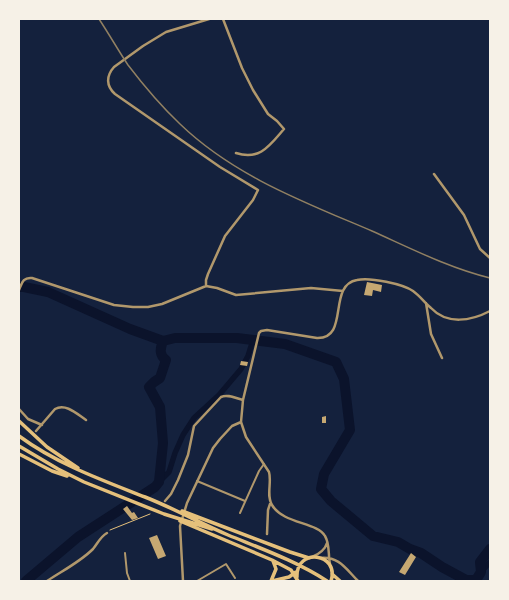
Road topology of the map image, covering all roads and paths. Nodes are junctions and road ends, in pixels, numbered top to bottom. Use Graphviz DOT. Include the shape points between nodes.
graph roads {
  1 [pos="209,19"];
  2 [pos="223,19"];
  3 [pos="236,153"];
  4 [pos="434,174"];
  5 [pos="490,258"];
  6 [pos="206,286"];
  7 [pos="19,290"];
  8 [pos="342,290"];
  9 [pos="426,302"];
  10 [pos="490,311"];
  11 [pos="442,358"];
  12 [pos="242,400"];
  13 [pos="19,409"];
  14 [pos="86,420"];
  15 [pos="19,421"];
  16 [pos="241,422"];
  17 [pos="42,425"];
  18 [pos="36,431"];
  19 [pos="19,436"];
  20 [pos="19,446"];
  21 [pos="19,454"];
  22 [pos="264,464"];
  23 [pos="89,475"];
  24 [pos="197,481"];
  25 [pos="84,482"];
  26 [pos="165,501"];
  27 [pos="245,501"];
  28 [pos="271,503"];
  29 [pos="188,514"];
  30 [pos="240,514"];
  31 [pos="146,516"];
  32 [pos="185,522"];
  33 [pos="107,533"];
  34 [pos="226,534"];
  35 [pos="267,534"];
  36 [pos="327,541"];
  37 [pos="125,553"];
  38 [pos="310,557"];
  39 [pos="328,557"];
  40 [pos="320,558"];
  41 [pos="272,560"];
  42 [pos="330,566"];
  43 [pos="298,570"];
  44 [pos="295,574"];
  45 [pos="332,574"];
  46 [pos="235,578"];
  47 [pos="298,580"];
  48 [pos="330,580"];
  49 [pos="47,581"];
  50 [pos="130,581"];
  51 [pos="183,581"];
  52 [pos="197,581"];
  53 [pos="272,581"];
  54 [pos="280,581"];
  55 [pos="340,581"];
  56 [pos="358,581"];
  1 -- 6 [label="street" via="166,32 116,65 110,71 108,79 115,94 220,167 258,190 257,195 225,236 208,274"];
  2 -- 3 [label="street" via="253,90 268,114 284,129 263,151 247,155"];
  4 -- 5 [label="street" via="464,215 480,249"];
  6 -- 7 [label="street" via="148,307 114,306 32,278 23,280"];
  6 -- 8 [label="street" via="236,295 311,288"];
  8 -- 9 [label="street" via="351,281 366,279 406,287"];
  8 -- 12 [label="street" via="334,328 326,336 317,338 264,330 260,333"];
  9 -- 10 [label="street" via="438,314 452,320 467,319"];
  9 -- 11 [label="street" via="431,334"];
  12 -- 16 [label="street"];
  12 -- 26 [label="street" via="225,395 221,397 194,426 188,455 178,480"];
  13 -- 17 [label="street" via="28,419"];
  14 -- 17 [label="street" via="60,407"];
  15 -- 23 [label="main road" via="47,447"];
  16 -- 22 [label="street" via="246,437"];
  16 -- 24 [label="street" via="232,426 213,448"];
  17 -- 18 [label="street"];
  19 -- 23 [label="main road"];
  20 -- 25 [label="main road"];
  21 -- 25 [label="main road" via="52,471"];
  22 -- 27 [label="street" via="258,471"];
  22 -- 28 [label="street" via="270,474"];
  23 -- 29 [label="main road"];
  24 -- 27 [label="street"];
  24 -- 51 [label="street" via="180,526"];
  25 -- 32 [label="main road"];
  27 -- 30 [label="street"];
  28 -- 35 [label="street" via="268,510"];
  28 -- 36 [label="street" via="283,516 320,531"];
  29 -- 34 [label="main road"];
  29 -- 38 [label="main road"];
  31 -- 33 [label="path" via="117,526"];
  32 -- 34 [label="main road"];
  32 -- 41 [label="main road"];
  33 -- 49 [label="street" via="83,557"];
  34 -- 48 [label="main road"];
  36 -- 38 [label="street" via="324,549"];
  36 -- 39 [label="street"];
  37 -- 50 [label="street"];
  38 -- 40 [label="main road"];
  38 -- 43 [label="main road" via="303,561"];
  39 -- 40 [label="street"];
  39 -- 42 [label="street"];
  39 -- 56 [label="street" via="336,559"];
  40 -- 42 [label="main road"];
  41 -- 44 [label="main road"];
  41 -- 53 [label="main road" via="276,569"];
  42 -- 45 [label="main road"];
  43 -- 44 [label="main road"];
  43 -- 47 [label="main road"];
  44 -- 47 [label="main road"];
  44 -- 54 [label="main road"];
  45 -- 48 [label="main road"];
  45 -- 55 [label="main road"];
  46 -- 52 [label="street" via="226,564"];
  53 -- 54 [label="main road"];
}
